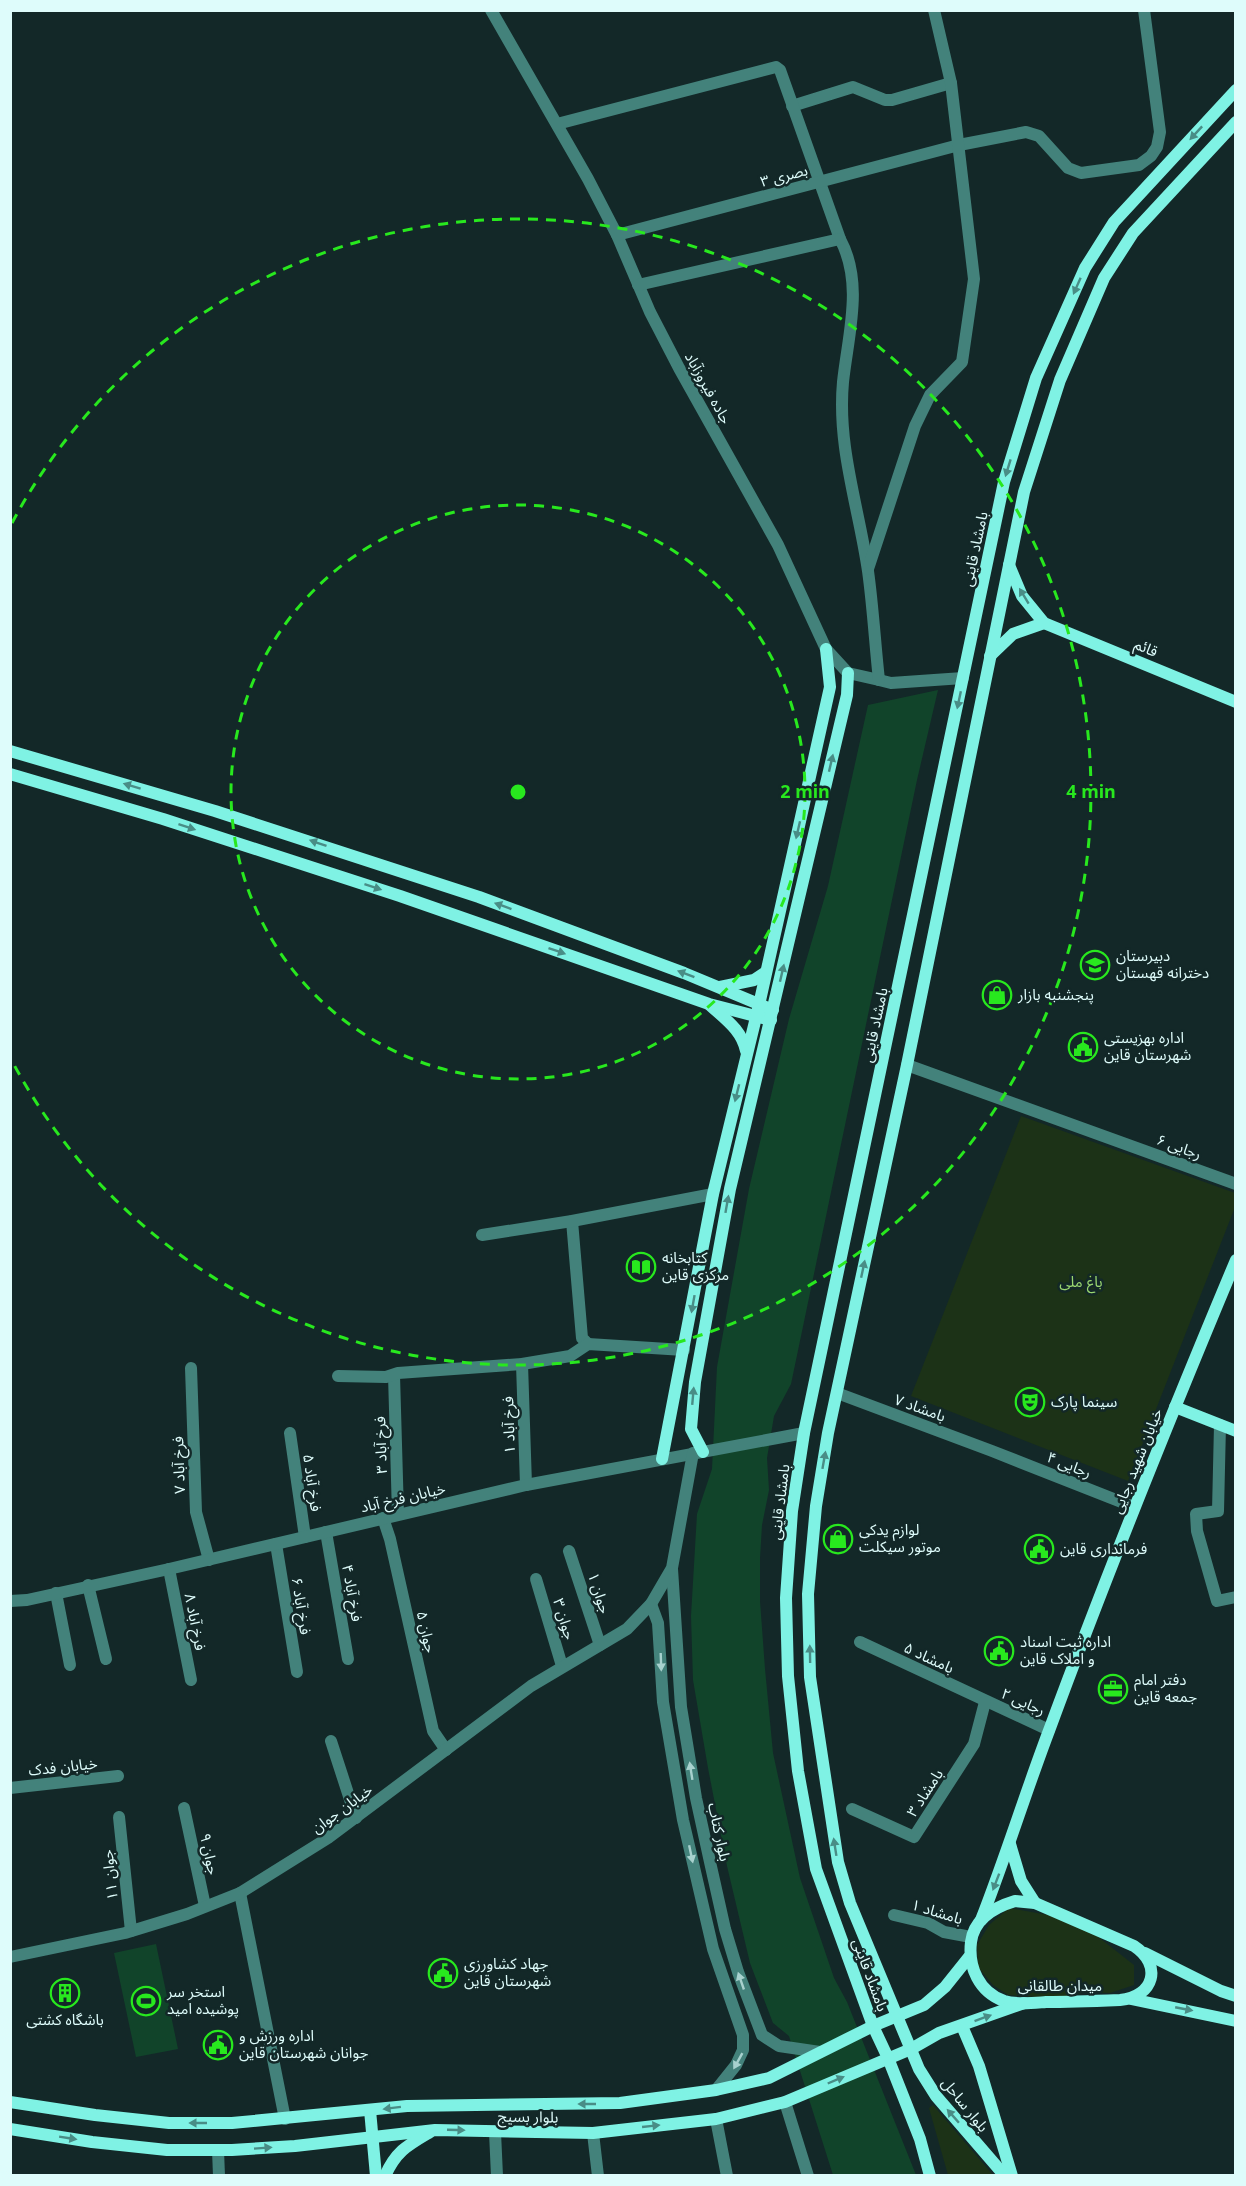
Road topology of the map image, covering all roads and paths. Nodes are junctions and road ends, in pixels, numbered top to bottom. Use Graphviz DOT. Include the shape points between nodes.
graph roads {
  1 [pos="491,10"];
  2 [pos="934,10"];
  3 [pos="1144,10"];
  4 [pos="951,83"];
  5 [pos="1236,90"];
  6 [pos="792,106"];
  7 [pos="1236,122"];
  8 [pos="557,124"];
  9 [pos="959,146"];
  10 [pos="819,182"];
  11 [pos="617,235"];
  12 [pos="840,239"];
  13 [pos="638,285"];
  14 [pos="1009,564"];
  15 [pos="868,571"];
  16 [pos="1044,623"];
  17 [pos="826,649"];
  18 [pos="990,657"];
  19 [pos="848,673"];
  20 [pos="963,678"];
  21 [pos="879,680"];
  22 [pos="1236,702"];
  23 [pos="10,751"];
  24 [pos="10,774"];
  25 [pos="910,932"];
  26 [pos="932,936"];
  27 [pos="766,972"];
  28 [pos="719,987"];
  29 [pos="709,1004"];
  30 [pos="758,1010"];
  31 [pos="772,1015"];
  32 [pos="747,1053"];
  33 [pos="907,1065"];
  34 [pos="1236,1184"];
  35 [pos="712,1194"];
  36 [pos="573,1221"];
  37 [pos="482,1235"];
  38 [pos="1236,1260"];
  39 [pos="588,1344"];
  40 [pos="684,1350"];
  41 [pos="522,1364"];
  42 [pos="191,1368"];
  43 [pos="394,1374"];
  44 [pos="338,1376"];
  45 [pos="837,1393"];
  46 [pos="1175,1407"];
  47 [pos="1221,1425"];
  48 [pos="1236,1431"];
  49 [pos="290,1433"];
  50 [pos="804,1433"];
  51 [pos="992,1451"];
  52 [pos="698,1452"];
  53 [pos="662,1459"];
  54 [pos="526,1485"];
  55 [pos="1134,1507"];
  56 [pos="398,1514"];
  57 [pos="383,1518"];
  58 [pos="326,1532"];
  59 [pos="305,1537"];
  60 [pos="276,1544"];
  61 [pos="569,1551"];
  62 [pos="209,1560"];
  63 [pos="672,1568"];
  64 [pos="169,1569"];
  65 [pos="536,1579"];
  66 [pos="88,1585"];
  67 [pos="56,1593"];
  68 [pos="1236,1597"];
  69 [pos="10,1601"];
  70 [pos="651,1604"];
  71 [pos="860,1642"];
  72 [pos="600,1645"];
  73 [pos="106,1659"];
  74 [pos="348,1659"];
  75 [pos="70,1665"];
  76 [pos="562,1666"];
  77 [pos="297,1672"];
  78 [pos="191,1680"];
  79 [pos="986,1702"];
  80 [pos="1049,1730"];
  81 [pos="332,1741"];
  82 [pos="446,1750"];
  83 [pos="118,1776"];
  84 [pos="10,1788"];
  85 [pos="184,1808"];
  86 [pos="852,1809"];
  87 [pos="119,1817"];
  88 [pos="356,1818"];
  89 [pos="1010,1844"];
  90 [pos="240,1893"];
  91 [pos="850,1903"];
  92 [pos="1035,1903"];
  93 [pos="205,1906"];
  94 [pos="830,1909"];
  95 [pos="894,1915"];
  96 [pos="981,1920"];
  97 [pos="131,1931"];
  98 [pos="971,1937"];
  99 [pos="1143,1952"];
  100 [pos="10,1957"];
  101 [pos="969,1957"];
  102 [pos="1236,1996"];
  103 [pos="1131,2000"];
  104 [pos="1024,2003"];
  105 [pos="896,2016"];
  106 [pos="756,2021"];
  107 [pos="1236,2021"];
  108 [pos="740,2025"];
  109 [pos="873,2026"];
  110 [pos="962,2026"];
  111 [pos="910,2049"];
  112 [pos="820,2052"];
  113 [pos="888,2058"];
  114 [pos="716,2090"];
  115 [pos="10,2102"];
  116 [pos="785,2102"];
  117 [pos="370,2110"];
  118 [pos="285,2118"];
  119 [pos="716,2119"];
  120 [pos="10,2129"];
  121 [pos="435,2130"];
  122 [pos="495,2132"];
  123 [pos="593,2133"];
  124 [pos="372,2135"];
  125 [pos="218,2150"];
  126 [pos="219,2175"];
  127 [pos="376,2175"];
  128 [pos="385,2175"];
  129 [pos="497,2175"];
  130 [pos="598,2175"];
  131 [pos="727,2175"];
  132 [pos="808,2175"];
  133 [pos="930,2175"];
  134 [pos="1005,2175"];
  135 [pos="1012,2175"];
  1 -- 8 [label="street, جاده فیروزآباد"];
  2 -- 4 [label="street"];
  3 -- 9 [label="street, بصری ۳" via="1160,132 1157,147 1139,165 1081,173 1068,168 1039,136 1026,132"];
  4 -- 6 [label="street" via="892,100 853,87"];
  4 -- 9 [label="street"];
  5 -- 20 [label="main road, بامشاد قاینی, one-way" via="1114,222 1085,268 1036,378 1004,482"];
  6 -- 8 [label="street" via="776,67"];
  6 -- 10 [label="street"];
  7 -- 14 [label="main road, بامشاد قاینی" via="1133,233 1104,278 1060,380 1024,492"];
  8 -- 11 [label="street, جاده فیروزآباد"];
  9 -- 10 [label="street, بصری ۳"];
  9 -- 15 [label="street" via="974,279 964,353 962,362 930,395 915,426"];
  10 -- 11 [label="street, بصری ۳"];
  10 -- 12 [label="street"];
  11 -- 13 [label="street, جاده فیروزآباد"];
  12 -- 13 [label="street"];
  12 -- 15 [label="street" via="847,252 854,302 843,384 842,428"];
  13 -- 17 [label="street, جاده فیروزآباد" via="679,368 778,545"];
  16 -- 14 [label="main road, قائم, one-way" via="1022,596"];
  14 -- 18 [label="main road, بامشاد قاینی"];
  15 -- 21 [label="street"];
  16 -- 18 [label="main road" via="1013,634"];
  16 -- 22 [label="main road, قائم"];
  17 -- 19 [label="street, جاده فیروزآباد"];
  17 -- 27 [label="main road, one-way" via="830,687"];
  18 -- 26 [label="main road, بامشاد قاینی"];
  19 -- 21 [label="street"];
  31 -- 19 [label="main road, one-way" via="848,695"];
  20 -- 21 [label="street" via="891,683"];
  20 -- 25 [label="main road, بامشاد قاینی, one-way"];
  28 -- 23 [label="main road, one-way" via="479,897 336,849"];
  24 -- 29 [label="main road, one-way" via="400,896"];
  25 -- 26 [label="main road"];
  25 -- 50 [label="main road, بامشاد قاینی"];
  26 -- 33 [label="main road, بامشاد قاینی"];
  27 -- 28 [label="main road" via="754,980"];
  27 -- 30 [label="main road"];
  28 -- 30 [label="main road"];
  29 -- 30 [label="main road"];
  29 -- 32 [label="main road" via="734,1026"];
  30 -- 31 [label="main road"];
  30 -- 32 [label="main road"];
  52 -- 31 [label="main road, one-way" via="691,1429 694,1382 730,1189"];
  32 -- 35 [label="main road, one-way"];
  33 -- 34 [label="street, رجایی ۶"];
  45 -- 33 [label="main road, بامشاد قاینی, one-way"];
  35 -- 36 [label="street"];
  35 -- 40 [label="main road, one-way"];
  36 -- 37 [label="street"];
  36 -- 39 [label="street" via="582,1338"];
  38 -- 46 [label="main road, خیابان شهید رجایی"];
  39 -- 40 [label="street"];
  39 -- 41 [label="street" via="570,1356"];
  40 -- 53 [label="main road"];
  41 -- 43 [label="street"];
  41 -- 54 [label="street, فرخ آباد ۱"];
  42 -- 62 [label="street, فرخ آباد ۷" via="196,1512"];
  43 -- 44 [label="street"];
  43 -- 56 [label="street, فرخ آباد ۳"];
  45 -- 51 [label="street, بامشاد ۷"];
  91 -- 45 [label="main road, بامشاد قاینی, one-way" via="838,1862 810,1677 808,1594 816,1506"];
  46 -- 47 [label="main road"];
  46 -- 55 [label="main road, خیابان شهید رجایی"];
  47 -- 48 [label="main road"];
  47 -- 68 [label="street" via="1218,1511 1196,1514 1197,1531 1217,1601"];
  49 -- 59 [label="street, فرخ آباد ۵"];
  50 -- 52 [label="street, خیابان فرخ آباد"];
  50 -- 94 [label="main road, بامشاد قاینی" via="792,1510 786,1598 788,1677 800,1782 816,1869"];
  51 -- 55 [label="street, رجایی ۴"];
  52 -- 53 [label="street, خیابان فرخ آباد"];
  52 -- 63 [label="street"];
  53 -- 54 [label="street, خیابان فرخ آباد"];
  54 -- 56 [label="street, خیابان فرخ آباد"];
  55 -- 80 [label="main road, خیابان شهید رجایی"];
  56 -- 57 [label="street, خیابان فرخ آباد"];
  57 -- 58 [label="street, خیابان فرخ آباد"];
  57 -- 82 [label="street, جوان ۵" via="433,1731"];
  58 -- 59 [label="street, خیابان فرخ آباد"];
  58 -- 74 [label="street, فرخ آباد ۴"];
  59 -- 60 [label="street, خیابان فرخ آباد"];
  60 -- 62 [label="street, خیابان فرخ آباد"];
  60 -- 77 [label="street, فرخ آباد ۶"];
  61 -- 72 [label="street, جوان ۱"];
  62 -- 64 [label="street, خیابان فرخ آباد"];
  63 -- 70 [label="street, خیابان جوان"];
  106 -- 63 [label="street, بلوار کتاب, one-way" via="725,1929 696,1798 681,1707"];
  64 -- 66 [label="street, خیابان فرخ آباد"];
  64 -- 78 [label="street, فرخ آباد ۸"];
  65 -- 76 [label="street, جوان ۳"];
  66 -- 67 [label="street, خیابان فرخ آباد"];
  66 -- 73 [label="street"];
  67 -- 69 [label="street, خیابان فرخ آباد"];
  67 -- 75 [label="street"];
  70 -- 72 [label="street, خیابان جوان" via="627,1629"];
  70 -- 108 [label="street, one-way" via="658,1623 663,1702 683,1820 713,1949"];
  71 -- 79 [label="street, بامشاد ۵"];
  72 -- 76 [label="street, خیابان جوان"];
  76 -- 82 [label="street, خیابان جوان"];
  79 -- 80 [label="street, رجایی ۲"];
  79 -- 86 [label="street, بامشاد ۳" via="974,1744 914,1837"];
  80 -- 89 [label="main road, خیابان شهید رجایی"];
  81 -- 88 [label="street"];
  82 -- 88 [label="street, خیابان جوان"];
  83 -- 84 [label="street, خیابان فدک"];
  85 -- 93 [label="street, جوان ۹"];
  87 -- 97 [label="street, جوان ۱۱"];
  88 -- 90 [label="street, خیابان جوان"];
  89 -- 92 [label="main road" via="1021,1881"];
  89 -- 96 [label="main road, خیابان شهید رجایی, one-way"];
  90 -- 93 [label="street, خیابان جوان"];
  90 -- 118 [label="street"];
  91 -- 94 [label="main road"];
  91 -- 105 [label="main road, بامشاد قاینی"];
  92 -- 96 [label="main road" via="1015,1901 996,1907"];
  92 -- 99 [label="main road"];
  93 -- 97 [label="street, خیابان جوان"];
  94 -- 109 [label="main road, بامشاد قاینی"];
  95 -- 98 [label="street, بامشاد ۱"];
  96 -- 98 [label="main road"];
  97 -- 100 [label="street, خیابان جوان"];
  98 -- 101 [label="main road"];
  99 -- 102 [label="main road"];
  99 -- 103 [label="main road" via="1152,1973 1142,1994"];
  101 -- 104 [label="main road, میدان طالقانی" via="975,1976 987,1991 1004,2001"];
  101 -- 105 [label="main road, بلوار بسیج" via="945,1987 924,2005"];
  103 -- 104 [label="main road, میدان طالقانی"];
  103 -- 107 [label="main road, میدان طالقانی, one-way"];
  110 -- 104 [label="main road, بلوار بسیج, one-way"];
  105 -- 109 [label="main road, بلوار بسیج"];
  105 -- 111 [label="main road, بامشاد قاینی"];
  106 -- 108 [label="street" via="747,2028"];
  106 -- 112 [label="street, بلوار کتاب" via="762,2035 779,2046"];
  108 -- 114 [label="street, one-way" via="743,2050"];
  109 -- 112 [label="main road, بلوار بسیج"];
  109 -- 113 [label="main road, بامشاد قاینی"];
  110 -- 111 [label="main road, بلوار بسیج"];
  110 -- 135 [label="main road, بلوار ساحل" via="979,2066"];
  111 -- 113 [label="main road, بلوار بسیج"];
  134 -- 111 [label="main road, بلوار ساحل, one-way" via="936,2096"];
  112 -- 114 [label="main road, بلوار بسیج" via="769,2078"];
  116 -- 113 [label="main road, بلوار بسیج, one-way"];
  113 -- 133 [label="main road"];
  114 -- 117 [label="main road, بلوار بسیج, one-way" via="620,2103"];
  118 -- 115 [label="main road, بلوار بسیج, one-way" via="169,2123"];
  116 -- 119 [label="main road, بلوار بسیج"];
  116 -- 132 [label="street"];
  117 -- 118 [label="main road, بلوار بسیج"];
  117 -- 124 [label="main road"];
  123 -- 119 [label="main road, بلوار بسیج, one-way"];
  119 -- 131 [label="street"];
  120 -- 125 [label="main road, بلوار بسیج, one-way" via="167,2150"];
  121 -- 122 [label="main road, بلوار بسیج, one-way"];
  121 -- 124 [label="main road, بلوار بسیج"];
  121 -- 128 [label="main road" via="401,2149"];
  122 -- 123 [label="main road, بلوار بسیج"];
  122 -- 129 [label="street"];
  123 -- 130 [label="street"];
  125 -- 124 [label="main road, بلوار بسیج, one-way" via="295,2146"];
  124 -- 127 [label="main road"];
  125 -- 126 [label="street"];
}
